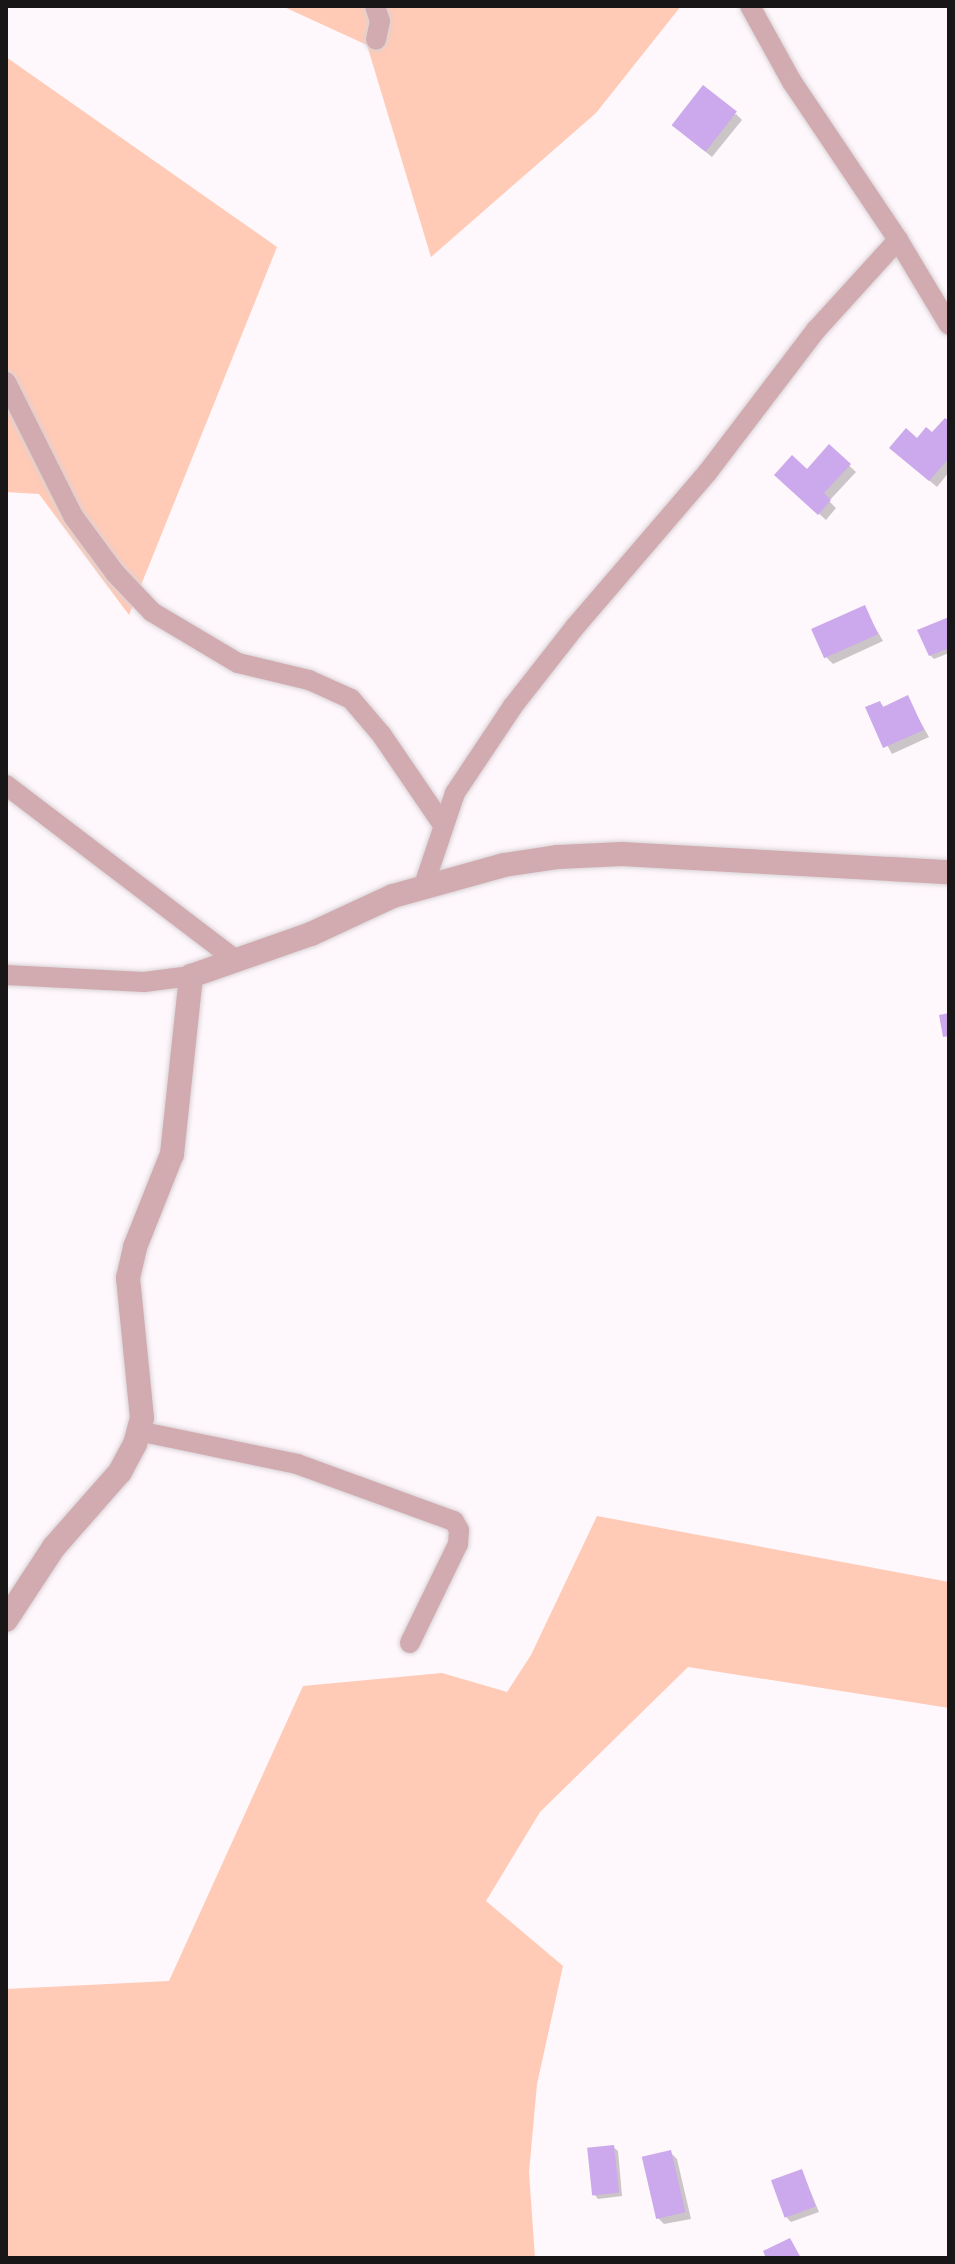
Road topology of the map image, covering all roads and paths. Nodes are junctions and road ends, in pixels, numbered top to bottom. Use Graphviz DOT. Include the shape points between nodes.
graph roads {
  1 [pos="375,6"];
  2 [pos="750,6"];
  3 [pos="376,40"];
  4 [pos="898,240"];
  5 [pos="949,325"];
  6 [pos="6,382"];
  7 [pos="6,785"];
  8 [pos="443,825"];
  9 [pos="949,872"];
  10 [pos="423,888"];
  11 [pos="237,961"];
  12 [pos="6,975"];
  13 [pos="191,976"];
  14 [pos="138,1431"];
  15 [pos="6,1620"];
  16 [pos="410,1643"];
  1 -- 3 [label="street" via="380,21"];
  2 -- 4 [label="street" via="792,82"];
  4 -- 5 [label="street"];
  4 -- 8 [label="street" via="816,330 707,473 531,683 474,761"];
  6 -- 8 [label="street" via="73,516 152,612 238,663 309,680 351,699"];
  7 -- 11 [label="street"];
  8 -- 10 [label="street"];
  9 -- 10 [label="street" via="622,854 504,865"];
  10 -- 11 [label="street" via="355,910 311,934"];
  11 -- 13 [label="street"];
  12 -- 13 [label="street" via="144,982"];
  13 -- 14 [label="street" via="172,1154 128,1278 142,1418"];
  14 -- 15 [label="street" via="120,1472 54,1547"];
  14 -- 16 [label="street" via="297,1464 454,1521 458,1544"];
}
